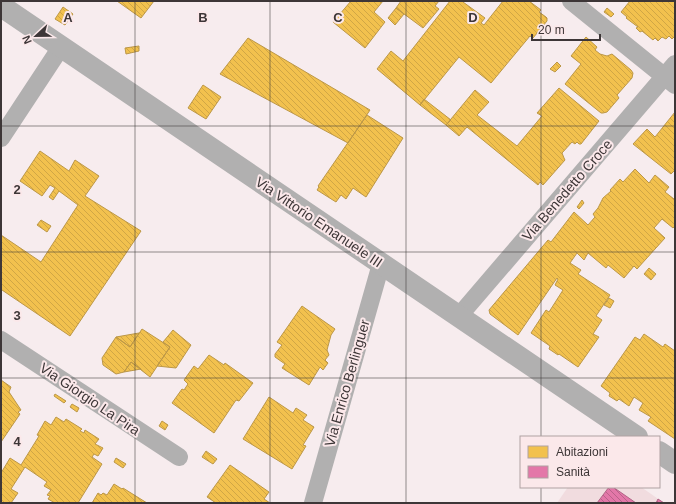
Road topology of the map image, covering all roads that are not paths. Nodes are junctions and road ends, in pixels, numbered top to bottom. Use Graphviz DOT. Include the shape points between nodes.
graph roads {
  1 [pos="571,1"];
  2 [pos="1,6"];
  3 [pos="61,47"];
  4 [pos="672,75"];
  5 [pos="1,138"];
  6 [pos="381,264"];
  7 [pos="459,316"];
  8 [pos="1,340"];
  9 [pos="636,436"];
  10 [pos="660,453"];
  11 [pos="179,458"];
  12 [pos="675,463"];
  13 [pos="313,503"];
  1 -- 4 [label="street"];
  2 -- 3 [label="street, Via Vittorio Emanuele III"];
  3 -- 5 [label="street"];
  3 -- 6 [label="street, Via Vittorio Emanuele III"];
  4 -- 7 [label="street, Via Benedetto Croce"];
  6 -- 7 [label="street, Via Vittorio Emanuele III"];
  6 -- 13 [label="street, Via Enrico Berlinguer"];
  7 -- 9 [label="street, Via Vittorio Emanuele III"];
  8 -- 11 [label="street, Via Giorgio La Pira"];
  10 -- 12 [label="street"];
}
